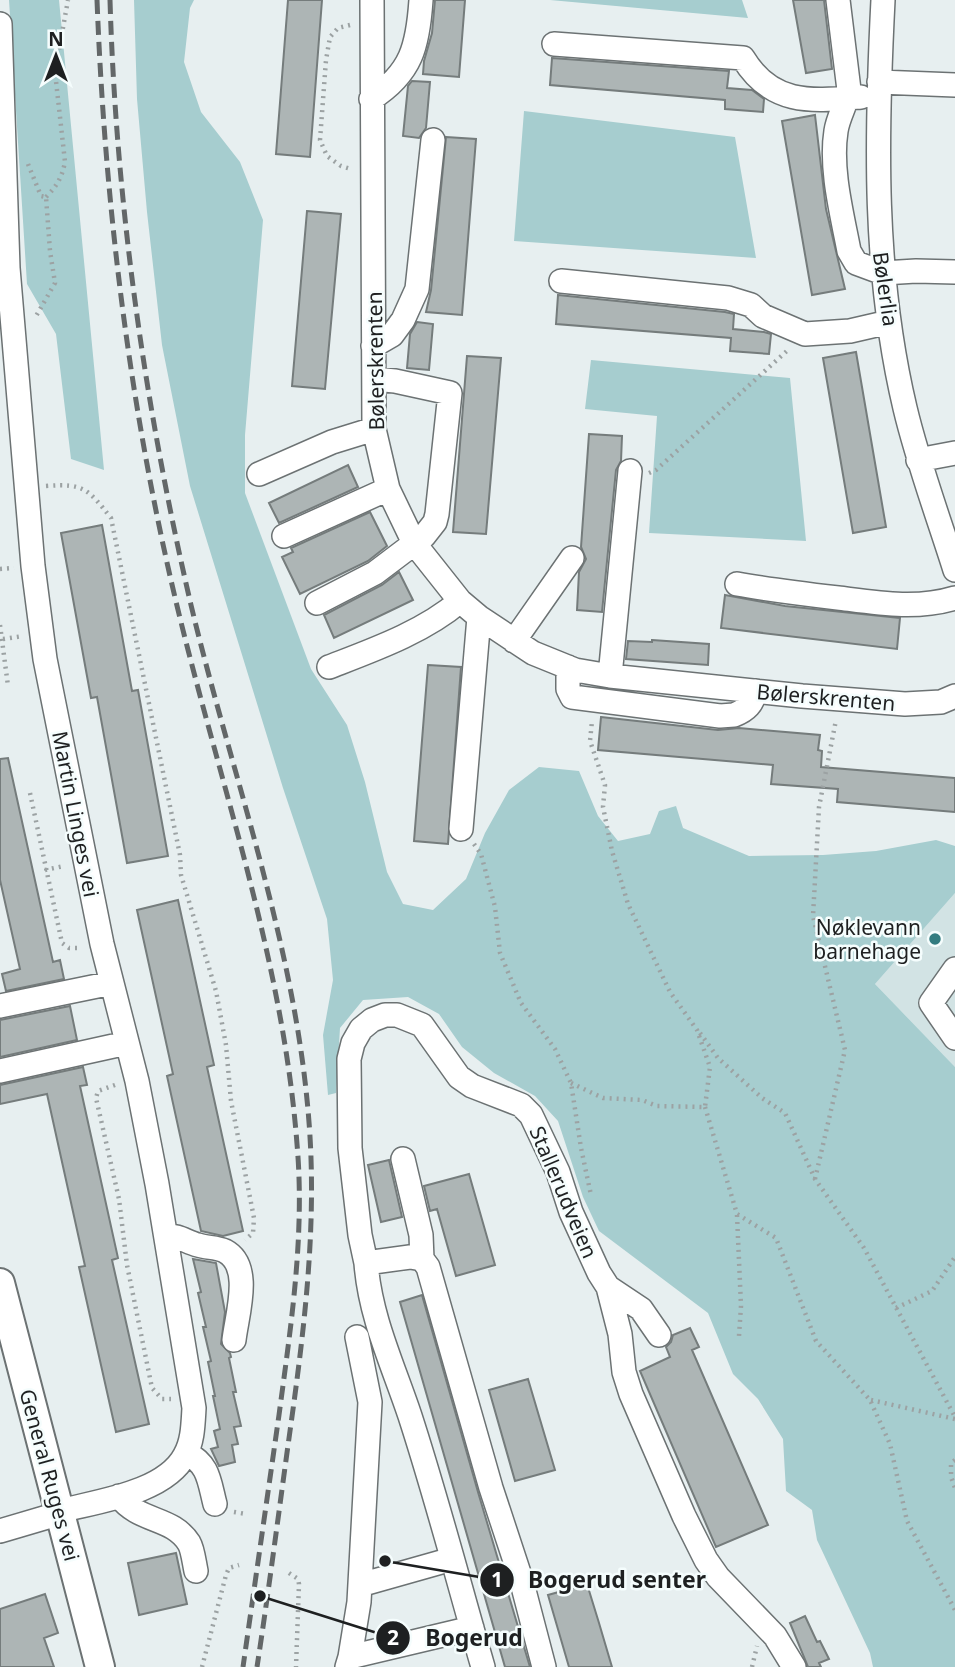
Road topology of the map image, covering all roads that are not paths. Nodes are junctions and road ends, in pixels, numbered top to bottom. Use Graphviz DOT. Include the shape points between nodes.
graph roads {
  1 [pos="372,0"];
  2 [pos="421,0"];
  3 [pos="838,0"];
  4 [pos="883,0"];
  5 [pos="0,24"];
  6 [pos="554,44"];
  7 [pos="955,85"];
  8 [pos="878,89"];
  9 [pos="847,98"];
  10 [pos="371,99"];
  11 [pos="433,140"];
  12 [pos="955,272"];
  13 [pos="883,273"];
  14 [pos="561,281"];
  15 [pos="889,322"];
  16 [pos="373,346"];
  17 [pos="374,379"];
  18 [pos="374,429"];
  19 [pos="955,453"];
  20 [pos="918,460"];
  21 [pos="259,474"];
  22 [pos="630,478"];
  23 [pos="388,489"];
  24 [pos="284,536"];
  25 [pos="414,543"];
  26 [pos="572,558"];
  27 [pos="955,570"];
  28 [pos="737,583"];
  29 [pos="955,597"];
  30 [pos="460,601"];
  31 [pos="317,603"];
  32 [pos="478,617"];
  33 [pos="514,641"];
  34 [pos="329,667"];
  35 [pos="568,667"];
  36 [pos="610,676"];
  37 [pos="756,691"];
  38 [pos="955,696"];
  39 [pos="461,828"];
  40 [pos="955,969"];
  41 [pos="112,983"];
  42 [pos="0,1006"];
  43 [pos="955,1038"];
  44 [pos="127,1043"];
  45 [pos="0,1071"];
  46 [pos="403,1159"];
  47 [pos="166,1236"];
  48 [pos="422,1259"];
  49 [pos="366,1263"];
  50 [pos="0,1283"];
  51 [pos="608,1287"];
  52 [pos="4,1311"];
  53 [pos="659,1335"];
  54 [pos="357,1337"];
  55 [pos="234,1340"];
  56 [pos="186,1453"];
  57 [pos="119,1496"];
  58 [pos="215,1504"];
  59 [pos="60,1512"];
  60 [pos="0,1531"];
  61 [pos="452,1559"];
  62 [pos="196,1571"];
  63 [pos="360,1585"];
  64 [pos="472,1628"];
  65 [pos="349,1662"];
  66 [pos="100,1667"];
  67 [pos="484,1667"];
  68 [pos="544,1667"];
  69 [pos="794,1667"];
  1 -- 10 [label="street, Bølerskrenten"];
  2 -- 10 [label="street" via="410,59 388,89"];
  3 -- 9 [label="street" via="848,70"];
  4 -- 8 [label="street, Bølerlia"];
  5 -- 41 [label="street, Martin Linges vei" via="8,268 33,566 45,659"];
  6 -- 9 [label="street" via="743,58 751,71 777,92 809,101"];
  7 -- 8 [label="street"];
  8 -- 9 [label="street"];
  8 -- 13 [label="street, Bølerlia" via="877,194"];
  9 -- 13 [label="street" via="834,148 849,251 856,263"];
  10 -- 16 [label="street, Bølerskrenten"];
  11 -- 16 [label="street" via="417,289 392,335"];
  12 -- 13 [label="street"];
  13 -- 15 [label="street, Bølerlia"];
  14 -- 15 [label="street" via="728,298 805,334"];
  15 -- 20 [label="street, Bølerlia"];
  16 -- 17 [label="street, Bølerskrenten"];
  17 -- 18 [label="street, Bølerskrenten"];
  17 -- 25 [label="street" via="450,393 438,514"];
  18 -- 21 [label="street"];
  18 -- 23 [label="street, Bølerskrenten"];
  19 -- 20 [label="street"];
  20 -- 27 [label="street, Bølerlia"];
  22 -- 36 [label="street"];
  23 -- 24 [label="street"];
  23 -- 25 [label="street, Bølerskrenten"];
  25 -- 30 [label="street, Bølerskrenten"];
  25 -- 31 [label="street" via="375,573"];
  26 -- 33 [label="street"];
  28 -- 29 [label="street" via="899,605"];
  30 -- 32 [label="street, Bølerskrenten"];
  30 -- 34 [label="street" via="426,624"];
  32 -- 33 [label="street, Bølerskrenten"];
  32 -- 39 [label="street"];
  33 -- 35 [label="street, Bølerskrenten"];
  35 -- 36 [label="street, Bølerskrenten"];
  35 -- 37 [label="street" via="572,697 615,704 734,715 744,711"];
  36 -- 37 [label="street, Bølerskrenten"];
  37 -- 38 [label="street, Bølerskrenten" via="905,704 941,702"];
  40 -- 43 [label="street" via="931,1003"];
  41 -- 42 [label="street"];
  41 -- 44 [label="street, Martin Linges vei"];
  44 -- 45 [label="street"];
  44 -- 47 [label="street, Martin Linges vei"];
  46 -- 48 [label="street"];
  47 -- 55 [label="street" via="175,1235 233,1256 240,1270 241,1290"];
  47 -- 56 [label="street, Martin Linges vei" via="192,1399 192,1433"];
  48 -- 49 [label="street"];
  48 -- 68 [label="street" via="434,1281"];
  49 -- 51 [label="street, Stallerudveien" via="350,1148 349,1059 361,1029 384,1015 397,1015 422,1025 459,1077 521,1105 531,1115"];
  49 -- 61 [label="street, Stallerudveien" via="374,1314 410,1415"];
  50 -- 52 [label="main road, General Ruges vei"];
  51 -- 53 [label="street" via="641,1310"];
  51 -- 69 [label="street, Stallerudveien" via="631,1394 706,1560 775,1636"];
  52 -- 59 [label="main road, General Ruges vei"];
  54 -- 63 [label="street" via="370,1402"];
  56 -- 57 [label="street" via="177,1467 158,1481"];
  56 -- 58 [label="street" via="205,1468"];
  57 -- 59 [label="street"];
  57 -- 62 [label="street" via="142,1516 169,1524 183,1537"];
  59 -- 60 [label="street"];
  59 -- 66 [label="main road, General Ruges vei"];
  61 -- 63 [label="street"];
  61 -- 64 [label="street, Stallerudveien"];
  63 -- 65 [label="street"];
  64 -- 65 [label="street"];
  64 -- 67 [label="street, Stallerudveien"];
}
